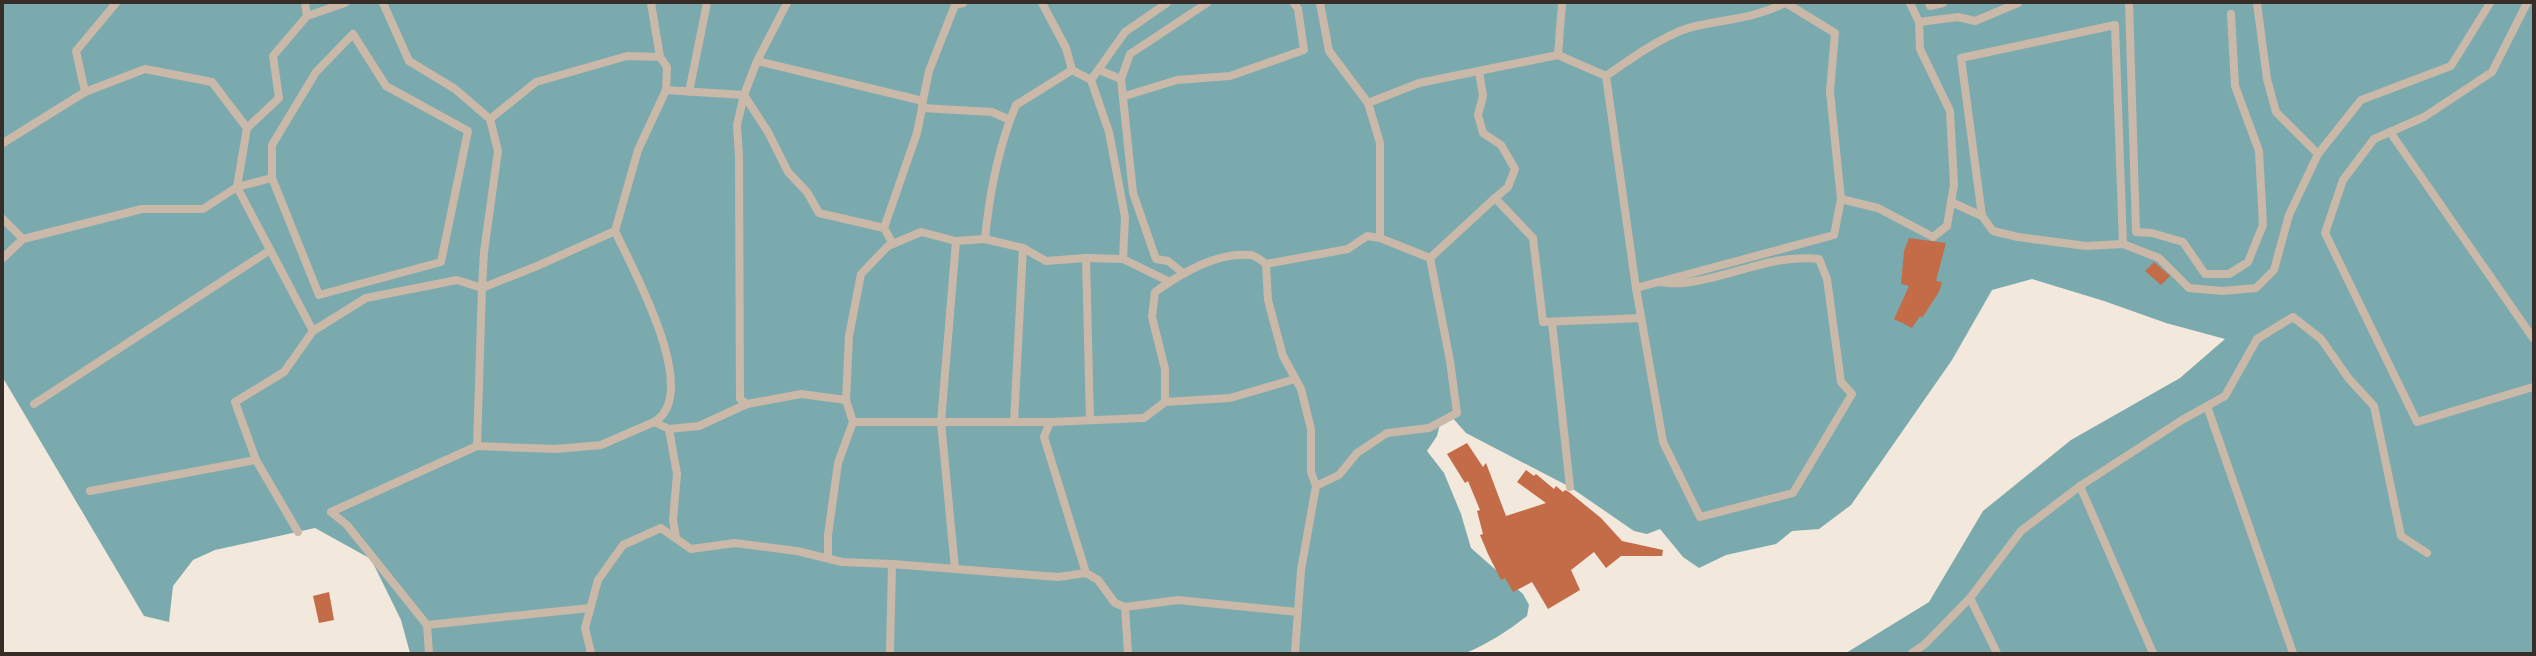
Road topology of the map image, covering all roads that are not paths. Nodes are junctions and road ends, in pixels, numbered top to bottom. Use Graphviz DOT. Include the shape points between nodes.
graph roads {
  1 [pos="116,3"];
  2 [pos="305,3"];
  3 [pos="345,3"];
  4 [pos="383,3"];
  5 [pos="651,3"];
  6 [pos="707,3"];
  7 [pos="787,3"];
  8 [pos="1042,3"];
  9 [pos="1167,3"];
  10 [pos="1207,3"];
  11 [pos="1294,3"];
  12 [pos="1320,3"];
  13 [pos="1562,3"];
  14 [pos="1786,3"];
  15 [pos="1910,3"];
  16 [pos="1929,3"];
  17 [pos="1943,3"];
  18 [pos="2018,3"];
  19 [pos="2130,3"];
  20 [pos="2257,3"];
  21 [pos="2490,3"];
  22 [pos="2527,3"];
  23 [pos="956,4"];
  24 [pos="2230,14"];
  25 [pos="307,16"];
  26 [pos="1919,22"];
  27 [pos="1558,55"];
  28 [pos="660,57"];
  29 [pos="757,61"];
  30 [pos="1072,70"];
  31 [pos="1099,70"];
  32 [pos="1479,71"];
  33 [pos="1606,76"];
  34 [pos="1121,79"];
  35 [pos="1091,80"];
  36 [pos="666,90"];
  37 [pos="85,92"];
  38 [pos="689,92"];
  39 [pos="744,95"];
  40 [pos="1125,96"];
  41 [pos="1368,103"];
  42 [pos="922,105"];
  43 [pos="490,119"];
  44 [pos="1010,120"];
  45 [pos="247,128"];
  46 [pos="2390,132"];
  47 [pos="3,143"];
  48 [pos="2318,154"];
  49 [pos="272,178"];
  50 [pos="237,187"];
  51 [pos="1494,198"];
  52 [pos="1841,199"];
  53 [pos="1951,202"];
  54 [pos="1982,216"];
  55 [pos="3,219"];
  56 [pos="884,228"];
  57 [pos="615,231"];
  58 [pos="985,238"];
  59 [pos="1380,238"];
  60 [pos="23,239"];
  61 [pos="956,241"];
  62 [pos="893,244"];
  63 [pos="2123,244"];
  64 [pos="1023,248"];
  65 [pos="270,250"];
  66 [pos="3,258"];
  67 [pos="1086,258"];
  68 [pos="1430,258"];
  69 [pos="1123,259"];
  70 [pos="1266,264"];
  71 [pos="1183,273"];
  72 [pos="1170,282"];
  73 [pos="1658,282"];
  74 [pos="482,288"];
  75 [pos="1636,288"];
  76 [pos="1641,318"];
  77 [pos="1552,322"];
  78 [pos="313,331"];
  79 [pos="2533,338"];
  80 [pos="1295,379"];
  81 [pos="2533,387"];
  82 [pos="846,400"];
  83 [pos="1165,402"];
  84 [pos="34,404"];
  85 [pos="747,404"];
  86 [pos="2207,406"];
  87 [pos="1090,420"];
  88 [pos="654,422"];
  89 [pos="854,422"];
  90 [pos="941,422"];
  91 [pos="1014,422"];
  92 [pos="1050,422"];
  93 [pos="669,430"];
  94 [pos="477,446"];
  95 [pos="256,460"];
  96 [pos="1316,486"];
  97 [pos="2080,486"];
  98 [pos="1570,487"];
  99 [pos="90,491"];
  100 [pos="298,532"];
  101 [pos="676,538"];
  102 [pos="2427,553"];
  103 [pos="828,558"];
  104 [pos="892,564"];
  105 [pos="955,569"];
  106 [pos="1086,573"];
  107 [pos="1970,598"];
  108 [pos="1126,607"];
  109 [pos="590,608"];
  110 [pos="1298,612"];
  111 [pos="427,625"];
  112 [pos="429,653"];
  113 [pos="591,653"];
  114 [pos="890,653"];
  115 [pos="1128,653"];
  116 [pos="1295,653"];
  117 [pos="1912,653"];
  118 [pos="1997,653"];
  119 [pos="2153,653"];
  120 [pos="2293,653"];
  1 -- 37 [label="lane" via="76,51"];
  2 -- 25 [label="lane"];
  3 -- 25 [label="lane"];
  4 -- 43 [label="lane" via="409,61 455,89"];
  5 -- 28 [label="lane"];
  6 -- 38 [label="lane"];
  7 -- 29 [label="lane"];
  8 -- 30 [label="lane" via="1066,48"];
  9 -- 31 [label="lane" via="1126,32"];
  10 -- 34 [label="lane" via="1130,54"];
  11 -- 40 [label="lane" via="1298,9 1304,50 1230,76 1177,80"];
  12 -- 41 [label="lane" via="1329,51"];
  13 -- 27 [label="lane"];
  14 -- 33 [label="lane" via="1738,20 1695,26 1647,48"];
  14 -- 52 [label="lane" via="1835,33 1830,92"];
  15 -- 26 [label="lane"];
  16 -- 17 [label="lane" via="1930,6"];
  18 -- 26 [label="lane" via="1975,21 1958,17"];
  19 -- 24 [label="lane" via="2136,232 2152,233 2183,242 2205,274 2229,274 2248,262 2263,225 2260,151 2235,86"];
  20 -- 48 [label="lane" via="2267,79 2276,112"];
  21 -- 48 [label="lane" via="2451,66 2361,100"];
  22 -- 46 [label="lane" via="2492,72 2424,117"];
  23 -- 42 [label="lane" via="929,71"];
  25 -- 45 [label="lane" via="273,56 279,98"];
  26 -- 53 [label="lane" via="1920,49 1950,111 1954,185"];
  27 -- 32 [label="lane"];
  27 -- 33 [label="lane"];
  28 -- 36 [label="lane" via="667,67"];
  28 -- 43 [label="lane" via="627,56 536,82"];
  29 -- 39 [label="lane"];
  29 -- 42 [label="lane"];
  30 -- 35 [label="lane"];
  30 -- 44 [label="lane" via="1016,105"];
  31 -- 34 [label="lane"];
  31 -- 35 [label="lane"];
  32 -- 41 [label="lane" via="1419,83"];
  32 -- 51 [label="lane" via="1484,96 1478,115 1482,133 1501,145 1515,169 1508,188"];
  33 -- 75 [label="lane"];
  34 -- 40 [label="lane"];
  35 -- 69 [label="lane" via="1110,132 1126,217"];
  36 -- 38 [label="lane"];
  36 -- 57 [label="lane" via="638,150"];
  37 -- 45 [label="lane" via="145,69 212,82"];
  37 -- 47 [label="lane"];
  38 -- 39 [label="lane"];
  39 -- 56 [label="lane" via="768,132 788,172 807,192 819,213"];
  39 -- 85 [label="lane" via="737,125 740,157 740,399"];
  40 -- 71 [label="lane" via="1133,193 1156,259 1168,261"];
  41 -- 59 [label="lane" via="1380,143"];
  42 -- 44 [label="lane" via="992,112"];
  42 -- 56 [label="lane" via="917,133"];
  43 -- 74 [label="lane" via="498,151 484,252"];
  44 -- 58 [label="lane" via="989,195"];
  45 -- 50 [label="lane"];
  46 -- 79 [label="lane"];
  46 -- 81 [label="lane" via="2374,139 2343,180 2325,233 2417,422"];
  48 -- 63 [label="lane" via="2289,215 2274,270 2256,288 2223,291 2189,288 2159,258"];
  49 -- 49 [label="lane" via="272,145 316,72 353,34 386,86 468,131 441,262 319,295"];
  49 -- 50 [label="lane"];
  50 -- 60 [label="lane" via="203,209 142,209"];
  50 -- 65 [label="lane"];
  51 -- 68 [label="lane"];
  51 -- 77 [label="lane" via="1533,238 1543,322"];
  52 -- 53 [label="lane" via="1878,208 1933,237 1947,226"];
  52 -- 73 [label="lane" via="1834,234"];
  53 -- 54 [label="lane"];
  54 -- 63 [label="lane" via="1993,231 2018,237 2086,246"];
  54 -- 63 [label="lane" via="1961,58 2115,25"];
  55 -- 60 [label="lane"];
  56 -- 62 [label="lane"];
  57 -- 74 [label="lane"];
  57 -- 88 [label="lane" via="648,301 670,366 672,393 663,417"];
  58 -- 61 [label="lane"];
  58 -- 64 [label="lane"];
  59 -- 68 [label="lane"];
  59 -- 70 [label="lane" via="1367,236 1348,249"];
  60 -- 66 [label="lane"];
  61 -- 62 [label="lane" via="921,232"];
  61 -- 90 [label="lane"];
  62 -- 82 [label="lane" via="861,274 849,336"];
  64 -- 67 [label="lane" via="1046,261"];
  64 -- 91 [label="lane"];
  65 -- 78 [label="lane"];
  65 -- 84 [label="lane"];
  67 -- 69 [label="lane"];
  67 -- 87 [label="lane"];
  68 -- 96 [label="lane" via="1450,361 1457,414 1429,428 1387,433 1357,453 1339,475"];
  69 -- 72 [label="lane"];
  70 -- 71 [label="lane" via="1252,254 1219,258"];
  70 -- 80 [label="lane" via="1268,300 1283,356"];
  71 -- 72 [label="lane"];
  72 -- 83 [label="lane" via="1155,292 1152,317 1165,369"];
  73 -- 75 [label="lane"];
  73 -- 76 [label="lane" via="1682,283 1768,263 1804,257 1819,258 1827,279 1841,382 1852,394 1793,494 1700,517 1663,442"];
  74 -- 78 [label="lane" via="457,280 366,298"];
  74 -- 94 [label="lane"];
  75 -- 76 [label="lane"];
  76 -- 77 [label="lane"];
  77 -- 98 [label="lane"];
  78 -- 95 [label="lane" via="284,372 236,402"];
  80 -- 83 [label="lane" via="1230,398"];
  80 -- 96 [label="lane" via="1301,389 1311,429 1311,472"];
  82 -- 85 [label="lane" via="801,394"];
  82 -- 89 [label="lane"];
  83 -- 87 [label="lane" via="1144,418"];
  85 -- 93 [label="lane" via="699,426"];
  86 -- 97 [label="lane"];
  86 -- 102 [label="lane" via="2225,396 2257,339 2293,317 2321,339 2349,379 2374,406 2401,536"];
  86 -- 120 [label="lane"];
  87 -- 92 [label="lane"];
  88 -- 93 [label="lane"];
  88 -- 94 [label="lane" via="602,445 555,449"];
  89 -- 90 [label="lane"];
  89 -- 103 [label="lane" via="838,463 828,535"];
  90 -- 91 [label="lane"];
  90 -- 105 [label="lane"];
  91 -- 92 [label="lane"];
  92 -- 106 [label="lane" via="1044,437"];
  93 -- 101 [label="lane" via="677,474 673,520"];
  94 -- 111 [label="lane" via="331,512 347,525"];
  95 -- 99 [label="lane"];
  95 -- 100 [label="lane"];
  96 -- 110 [label="lane" via="1301,570"];
  97 -- 107 [label="lane" via="2021,531"];
  97 -- 119 [label="lane"];
  101 -- 103 [label="lane" via="691,549 736,543"];
  101 -- 109 [label="lane" via="661,528 623,545 598,580"];
  103 -- 104 [label="lane" via="842,562"];
  104 -- 105 [label="lane"];
  104 -- 114 [label="lane"];
  105 -- 106 [label="lane" via="1058,577"];
  106 -- 108 [label="lane" via="1098,580 1115,603"];
  107 -- 117 [label="lane" via="1925,644"];
  107 -- 118 [label="lane"];
  108 -- 110 [label="lane" via="1178,600"];
  108 -- 115 [label="lane"];
  109 -- 111 [label="lane"];
  109 -- 113 [label="lane" via="584,628"];
  110 -- 116 [label="lane"];
  111 -- 112 [label="lane"];
}
